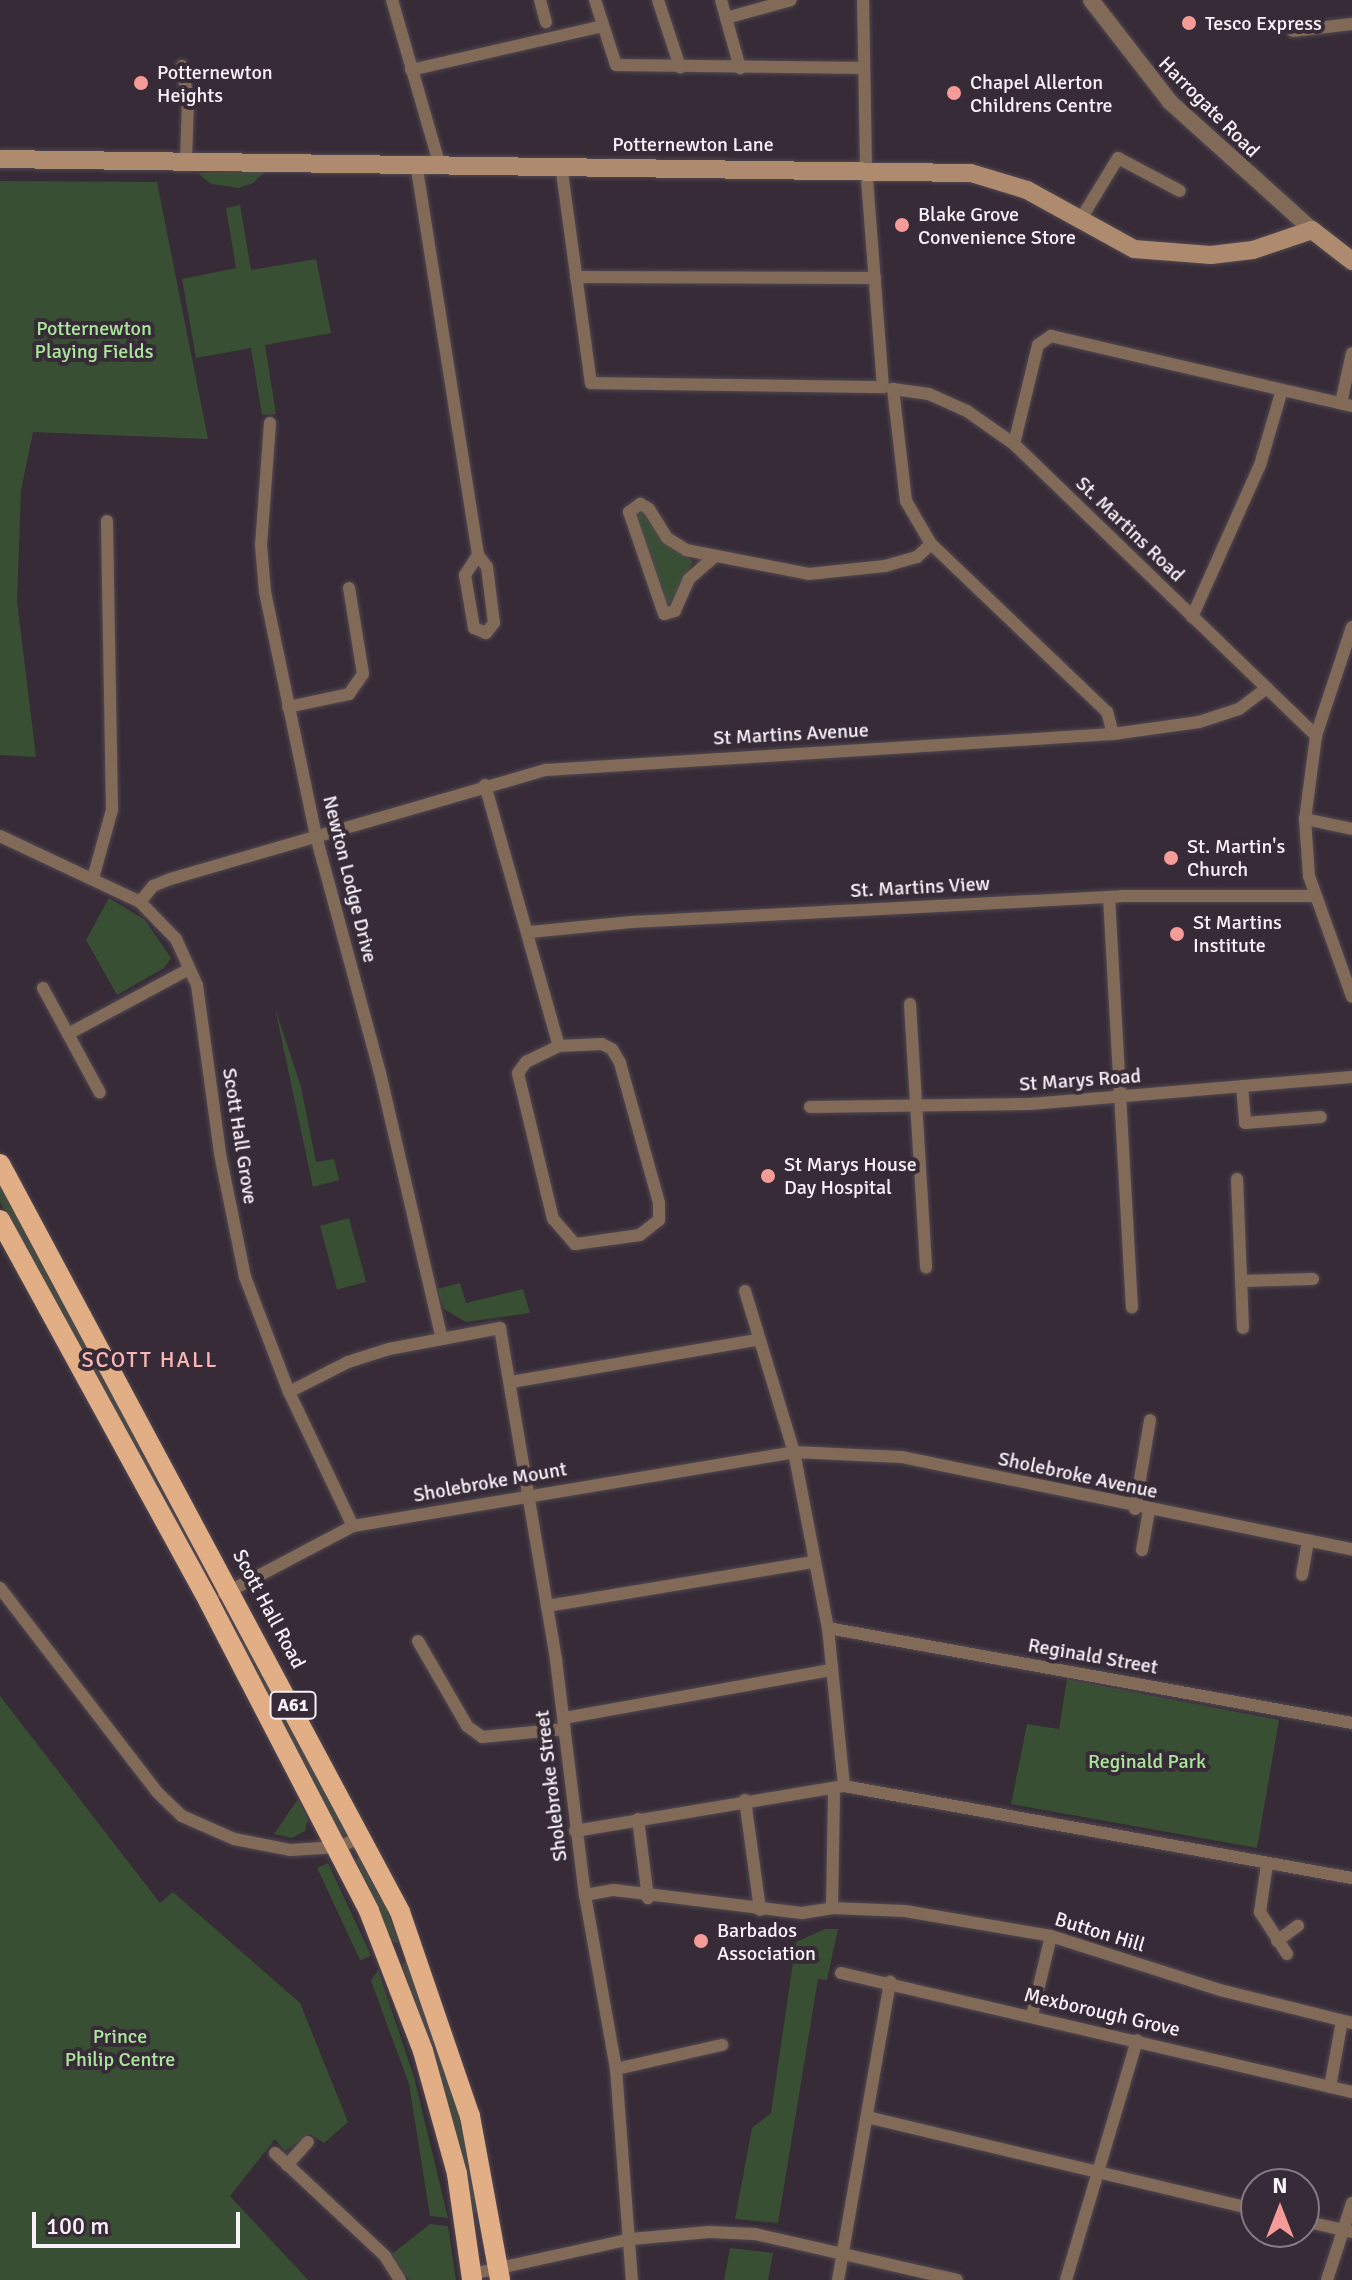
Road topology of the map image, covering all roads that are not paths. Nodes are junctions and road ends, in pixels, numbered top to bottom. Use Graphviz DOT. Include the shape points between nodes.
graph roads {
  1 [pos="392,0"];
  2 [pos="540,0"];
  3 [pos="595,0"];
  4 [pos="658,0"];
  5 [pos="721,0"];
  6 [pos="791,0"];
  7 [pos="863,0"];
  8 [pos="1091,0"];
  9 [pos="726,18"];
  10 [pos="546,22"];
  11 [pos="1352,24"];
  12 [pos="603,26"];
  13 [pos="1293,31"];
  14 [pos="182,66"];
  15 [pos="680,67"];
  16 [pos="740,68"];
  17 [pos="864,68"];
  18 [pos="411,70"];
  19 [pos="1114,144"];
  20 [pos="1118,158"];
  21 [pos="0,159"];
  22 [pos="186,161"];
  23 [pos="416,163"];
  24 [pos="439,163"];
  25 [pos="561,165"];
  26 [pos="866,167"];
  27 [pos="1180,191"];
  28 [pos="1079,222"];
  29 [pos="1312,230"];
  30 [pos="1352,261"];
  31 [pos="576,277"];
  32 [pos="875,278"];
  33 [pos="1352,353"];
  34 [pos="888,388"];
  35 [pos="1282,390"];
  36 [pos="1347,405"];
  37 [pos="270,423"];
  38 [pos="1014,444"];
  39 [pos="107,521"];
  40 [pos="931,544"];
  41 [pos="478,555"];
  42 [pos="713,558"];
  43 [pos="349,588"];
  44 [pos="1192,617"];
  45 [pos="1352,627"];
  46 [pos="1267,688"];
  47 [pos="288,707"];
  48 [pos="1113,734"];
  49 [pos="1316,736"];
  50 [pos="485,785"];
  51 [pos="1305,819"];
  52 [pos="1352,829"];
  53 [pos="0,836"];
  54 [pos="316,836"];
  55 [pos="93,878"];
  56 [pos="1314,896"];
  57 [pos="1109,897"];
  58 [pos="140,902"];
  59 [pos="530,932"];
  60 [pos="189,969"];
  61 [pos="43,988"];
  62 [pos="1352,997"];
  63 [pos="910,1004"];
  64 [pos="68,1034"];
  65 [pos="559,1046"];
  66 [pos="1352,1077"];
  67 [pos="1242,1086"];
  68 [pos="100,1093"];
  69 [pos="1120,1097"];
  70 [pos="810,1107"];
  71 [pos="916,1107"];
  72 [pos="1321,1117"];
  73 [pos="0,1164"];
  74 [pos="1237,1179"];
  75 [pos="0,1220"];
  76 [pos="926,1268"];
  77 [pos="1313,1279"];
  78 [pos="1241,1281"];
  79 [pos="745,1291"];
  80 [pos="1132,1307"];
  81 [pos="1243,1328"];
  82 [pos="442,1339"];
  83 [pos="758,1340"];
  84 [pos="511,1382"];
  85 [pos="289,1392"];
  86 [pos="1150,1420"];
  87 [pos="794,1452"];
  88 [pos="528,1494"];
  89 [pos="1135,1509"];
  90 [pos="1149,1512"];
  91 [pos="353,1526"];
  92 [pos="1308,1542"];
  93 [pos="1352,1549"];
  94 [pos="1142,1550"];
  95 [pos="814,1562"];
  96 [pos="1302,1575"];
  97 [pos="0,1588"];
  98 [pos="231,1591"];
  99 [pos="209,1602"];
  100 [pos="547,1606"];
  101 [pos="828,1628"];
  102 [pos="418,1641"];
  103 [pos="832,1670"];
  104 [pos="564,1723"];
  105 [pos="1352,1723"];
  106 [pos="837,1789"];
  107 [pos="745,1800"];
  108 [pos="638,1819"];
  109 [pos="575,1831"];
  110 [pos="363,1836"];
  111 [pos="339,1847"];
  112 [pos="1267,1864"];
  113 [pos="1352,1878"];
  114 [pos="585,1895"];
  115 [pos="648,1898"];
  116 [pos="832,1908"];
  117 [pos="760,1910"];
  118 [pos="1298,1926"];
  119 [pos="1051,1936"];
  120 [pos="1277,1941"];
  121 [pos="1287,1954"];
  122 [pos="841,1973"];
  123 [pos="890,1982"];
  124 [pos="1032,2015"];
  125 [pos="1347,2022"];
  126 [pos="1137,2040"];
  127 [pos="722,2045"];
  128 [pos="616,2069"];
  129 [pos="1330,2087"];
  130 [pos="1352,2092"];
  131 [pos="867,2117"];
  132 [pos="308,2142"];
  133 [pos="275,2153"];
  134 [pos="287,2165"];
  135 [pos="1098,2173"];
  136 [pos="1352,2203"];
  137 [pos="1240,2206"];
  138 [pos="1320,2225"];
  139 [pos="1348,2231"];
  140 [pos="631,2239"];
  141 [pos="842,2253"];
  142 [pos="499,2274"];
  143 [pos="472,2277"];
  144 [pos="400,2280"];
  145 [pos="632,2280"];
  146 [pos="838,2280"];
  147 [pos="957,2280"];
  148 [pos="1066,2280"];
  149 [pos="1327,2280"];
  1 -- 18 [label="street"];
  2 -- 10 [label="street"];
  3 -- 12 [label="street"];
  4 -- 15 [label="street"];
  5 -- 9 [label="street"];
  6 -- 9 [label="street"];
  7 -- 17 [label="street"];
  8 -- 29 [label="street, Harrogate Road" via="1170,102"];
  9 -- 16 [label="street"];
  11 -- 13 [label="street"];
  12 -- 15 [label="street" via="616,65"];
  12 -- 18 [label="street"];
  14 -- 22 [label="street" via="188,101"];
  15 -- 16 [label="street"];
  16 -- 17 [label="street"];
  17 -- 26 [label="street"];
  18 -- 24 [label="street"];
  19 -- 20 [label="street"];
  20 -- 27 [label="street"];
  20 -- 28 [label="street"];
  21 -- 22 [label="main road, Potternewton Lane"];
  22 -- 23 [label="main road, Potternewton Lane"];
  23 -- 24 [label="main road, Potternewton Lane"];
  23 -- 41 [label="street"];
  24 -- 25 [label="main road, Potternewton Lane"];
  25 -- 26 [label="main road, Potternewton Lane"];
  25 -- 31 [label="street"];
  26 -- 28 [label="main road, Potternewton Lane" via="971,173 1027,190"];
  26 -- 32 [label="street"];
  28 -- 29 [label="main road, Potternewton Lane" via="1134,249 1173,256 1253,250"];
  29 -- 30 [label="main road"];
  31 -- 32 [label="street"];
  31 -- 34 [label="street, St. Martins Road" via="591,383"];
  32 -- 34 [label="street"];
  33 -- 36 [label="street"];
  34 -- 38 [label="street, St. Martins Road" via="929,394 967,411"];
  34 -- 40 [label="street" via="906,501"];
  35 -- 36 [label="street"];
  35 -- 38 [label="street" via="1051,336 1038,345"];
  35 -- 44 [label="street" via="1260,465"];
  37 -- 47 [label="street, Newton Lodge Drive" via="261,545"];
  38 -- 44 [label="street, St. Martins Road"];
  39 -- 55 [label="street" via="112,810"];
  40 -- 42 [label="street" via="917,557 842,573 809,574"];
  40 -- 48 [label="street" via="1107,712"];
  41 -- 41 [label="street" via="486,563 494,620 486,633 473,624 465,575"];
  42 -- 42 [label="street" via="689,579 675,611 664,614 629,512 640,504 674,544"];
  43 -- 47 [label="street" via="363,674 349,694"];
  44 -- 46 [label="street, St. Martins Road"];
  45 -- 49 [label="street"];
  46 -- 48 [label="street, St Martins Avenue" via="1239,709 1199,722"];
  46 -- 49 [label="street, St. Martins Road"];
  47 -- 54 [label="street, Newton Lodge Drive"];
  48 -- 50 [label="street, St Martins Avenue" via="581,767"];
  49 -- 51 [label="street"];
  50 -- 54 [label="street, St Martins Avenue"];
  50 -- 59 [label="street"];
  51 -- 52 [label="street"];
  51 -- 56 [label="street"];
  53 -- 55 [label="street, Scott Hall Grove"];
  54 -- 58 [label="street, St Martins Avenue" via="170,879 153,886"];
  54 -- 82 [label="street, Newton Lodge Drive" via="380,1073"];
  55 -- 58 [label="street, Scott Hall Grove"];
  56 -- 57 [label="street, St. Martins View"];
  56 -- 62 [label="street"];
  57 -- 59 [label="street, St. Martins View"];
  57 -- 69 [label="street"];
  58 -- 60 [label="street, Scott Hall Grove" via="176,939"];
  59 -- 65 [label="street"];
  60 -- 64 [label="street"];
  60 -- 85 [label="street, Scott Hall Grove" via="197,985 220,1154 245,1277"];
  61 -- 64 [label="street"];
  63 -- 71 [label="street"];
  64 -- 68 [label="street"];
  65 -- 65 [label="street" via="602,1044 620,1063 659,1203 659,1220 640,1235 575,1244 553,1219 518,1073 526,1062"];
  66 -- 67 [label="street, St Marys Road"];
  67 -- 69 [label="street, St Marys Road"];
  67 -- 72 [label="street" via="1245,1123"];
  69 -- 71 [label="street, St Marys Road"];
  69 -- 80 [label="street"];
  70 -- 71 [label="street, St Marys Road"];
  71 -- 76 [label="street"];
  73 -- 98 [label="highway, Scott Hall Road / A61"];
  74 -- 78 [label="street"];
  75 -- 99 [label="highway, A61"];
  77 -- 78 [label="street"];
  78 -- 81 [label="street"];
  79 -- 83 [label="street"];
  82 -- 84 [label="street, Sholebroke Street" via="500,1328"];
  82 -- 85 [label="street" via="348,1362"];
  83 -- 84 [label="street"];
  83 -- 87 [label="street"];
  84 -- 88 [label="street, Sholebroke Street"];
  85 -- 91 [label="street, Scott Hall Grove"];
  86 -- 89 [label="street"];
  87 -- 88 [label="street, Sholebroke Mount"];
  87 -- 89 [label="street, Sholebroke Avenue" via="902,1457"];
  87 -- 95 [label="street"];
  88 -- 91 [label="street, Sholebroke Mount"];
  88 -- 100 [label="street, Sholebroke Street"];
  89 -- 90 [label="street, Sholebroke Avenue"];
  90 -- 92 [label="street, Sholebroke Avenue"];
  90 -- 94 [label="street"];
  91 -- 98 [label="street, Sholebroke Mount"];
  92 -- 93 [label="street, Sholebroke Avenue"];
  92 -- 96 [label="street"];
  95 -- 100 [label="street"];
  95 -- 101 [label="street"];
  97 -- 111 [label="street" via="157,1792 182,1816 234,1839 290,1850"];
  98 -- 99 [label="street, Sholebroke Mount"];
  98 -- 110 [label="highway, Scott Hall Road / A61"];
  99 -- 111 [label="highway, A61"];
  100 -- 104 [label="street, Sholebroke Street"];
  101 -- 103 [label="street"];
  101 -- 105 [label="street, Reginald Street"];
  102 -- 104 [label="street" via="467,1726 482,1737"];
  103 -- 104 [label="street"];
  103 -- 106 [label="street"];
  104 -- 109 [label="street, Sholebroke Street"];
  106 -- 107 [label="street"];
  106 -- 112 [label="street"];
  106 -- 116 [label="street"];
  107 -- 108 [label="street"];
  107 -- 117 [label="street"];
  108 -- 109 [label="street"];
  108 -- 115 [label="street"];
  109 -- 114 [label="street, Sholebroke Street"];
  110 -- 111 [label="street"];
  110 -- 142 [label="highway, Scott Hall Road / A61" via="400,1912 451,2051 470,2116"];
  111 -- 143 [label="highway, A61" via="423,2051 457,2174"];
  112 -- 113 [label="street"];
  112 -- 120 [label="street" via="1260,1912"];
  114 -- 115 [label="street, Button Hill" via="614,1890"];
  114 -- 128 [label="street, Sholebroke Street"];
  115 -- 117 [label="street, Button Hill"];
  116 -- 117 [label="street, Button Hill" via="802,1913"];
  116 -- 119 [label="street, Button Hill" via="905,1911"];
  118 -- 120 [label="street"];
  119 -- 124 [label="street"];
  119 -- 125 [label="street, Button Hill" via="1220,1990"];
  120 -- 121 [label="street"];
  122 -- 123 [label="street, Mexborough Grove"];
  123 -- 124 [label="street, Mexborough Grove"];
  123 -- 131 [label="street"];
  124 -- 126 [label="street, Mexborough Grove"];
  125 -- 129 [label="street"];
  126 -- 129 [label="street, Mexborough Grove"];
  126 -- 135 [label="street"];
  127 -- 128 [label="street"];
  128 -- 140 [label="street, Sholebroke Street"];
  129 -- 130 [label="street, Mexborough Grove"];
  131 -- 135 [label="street"];
  131 -- 141 [label="street"];
  132 -- 134 [label="street"];
  133 -- 134 [label="street"];
  134 -- 144 [label="street" via="385,2256"];
  135 -- 137 [label="street"];
  135 -- 148 [label="street"];
  136 -- 139 [label="street"];
  138 -- 139 [label="street"];
  139 -- 149 [label="street"];
  140 -- 141 [label="street" via="755,2234"];
  140 -- 142 [label="street"];
  140 -- 145 [label="street, Sholebroke Street"];
  141 -- 146 [label="street"];
  141 -- 147 [label="street"];
  142 -- 143 [label="street"];
}
